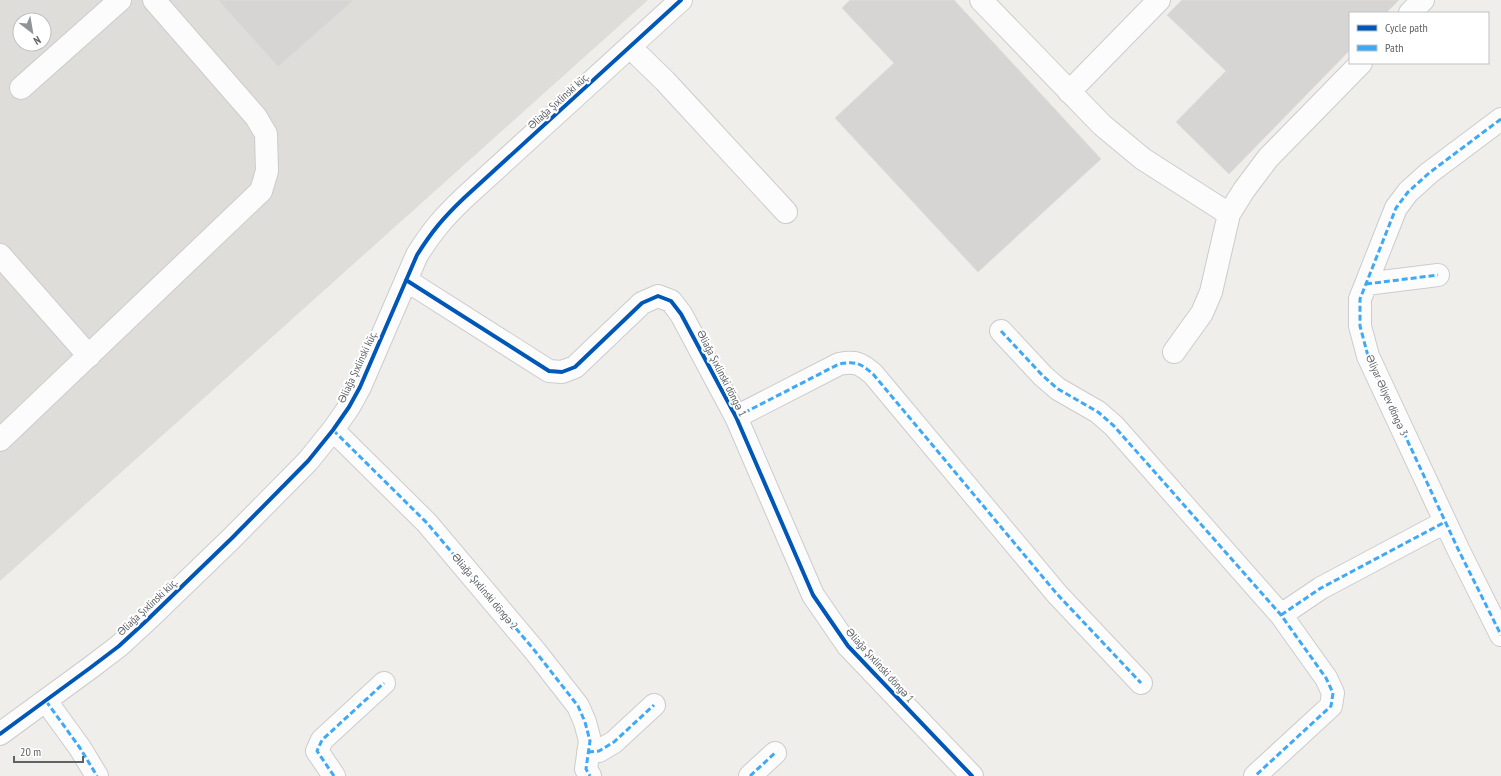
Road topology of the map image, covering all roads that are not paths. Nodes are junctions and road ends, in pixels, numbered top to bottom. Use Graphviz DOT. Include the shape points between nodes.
graph roads {
  1 [pos="120,0"];
  2 [pos="154,0"];
  3 [pos="681,0"];
  4 [pos="981,0"];
  5 [pos="1159,0"];
  6 [pos="1423,0"];
  7 [pos="1411,12"];
  8 [pos="630,47"];
  9 [pos="1360,64"];
  10 [pos="21,88"];
  11 [pos="1069,92"];
  12 [pos="1501,119"];
  13 [pos="786,212"];
  14 [pos="1229,214"];
  15 [pos="0,254"];
  16 [pos="1438,275"];
  17 [pos="406,280"];
  18 [pos="1366,284"];
  19 [pos="1001,331"];
  20 [pos="1174,352"];
  21 [pos="89,356"];
  22 [pos="736,417"];
  23 [pos="333,430"];
  24 [pos="0,440"];
  25 [pos="1445,522"];
  26 [pos="1281,615"];
  27 [pos="1501,635"];
  28 [pos="384,683"];
  29 [pos="1141,683"];
  30 [pos="46,701"];
  31 [pos="654,705"];
  32 [pos="0,734"];
  33 [pos="588,752"];
  34 [pos="775,753"];
  35 [pos="98,776"];
  36 [pos="334,776"];
  37 [pos="590,776"];
  38 [pos="750,776"];
  39 [pos="972,776"];
  40 [pos="1255,776"];
  1 -- 10 [label="street"];
  2 -- 21 [label="street" via="256,117 266,134 267,171 261,191"];
  3 -- 8 [label="street, Əliağa Şıxlinski küç."];
  4 -- 11 [label="street"];
  5 -- 11 [label="street"];
  6 -- 7 [label="street"];
  8 -- 13 [label="street" via="665,81"];
  8 -- 17 [label="street, Əliağa Şıxlinski küç." via="444,218 429,235"];
  9 -- 14 [label="street" via="1268,158"];
  11 -- 14 [label="street" via="1102,125 1143,159"];
  12 -- 18 [label="street, Əliyar Əliyev döngə 3" via="1408,192 1396,208"];
  14 -- 20 [label="street" via="1211,292 1202,313"];
  15 -- 21 [label="street"];
  16 -- 18 [label="street"];
  17 -- 22 [label="street, Əliağa Şıxlinski döngə 1" via="549,371 562,372 575,367 642,304 658,296 671,301 681,314"];
  17 -- 23 [label="street, Əliağa Şıxlinski küç." via="360,387"];
  18 -- 25 [label="street, Əliyar Əliyev döngə 3" via="1360,299 1360,326 1368,356"];
  19 -- 26 [label="street" via="1058,389 1098,412 1114,426"];
  21 -- 24 [label="street"];
  22 -- 29 [label="street" via="839,364 852,362 863,365 1057,594"];
  22 -- 39 [label="street, Əliağa Şıxlinski döngə 1" via="813,595 848,646"];
  23 -- 30 [label="street, Əliağa Şıxlinski küç." via="308,461 144,623 119,646"];
  23 -- 33 [label="street, Əliağa Şıxlinski döngə 2" via="428,523 535,651 578,706 590,741"];
  25 -- 26 [label="street" via="1321,588"];
  25 -- 27 [label="street, Əliyar Əliyev döngə 3"];
  26 -- 40 [label="street" via="1326,678 1333,693 1331,706"];
  28 -- 36 [label="street" via="322,740 316,751"];
  30 -- 32 [label="street, Əliağa Şıxlinski küç."];
  30 -- 35 [label="street"];
  31 -- 33 [label="street" via="614,742 599,751"];
  33 -- 37 [label="street, Əliağa Şıxlinski döngə 2" via="586,769"];
  34 -- 38 [label="street"];
}
